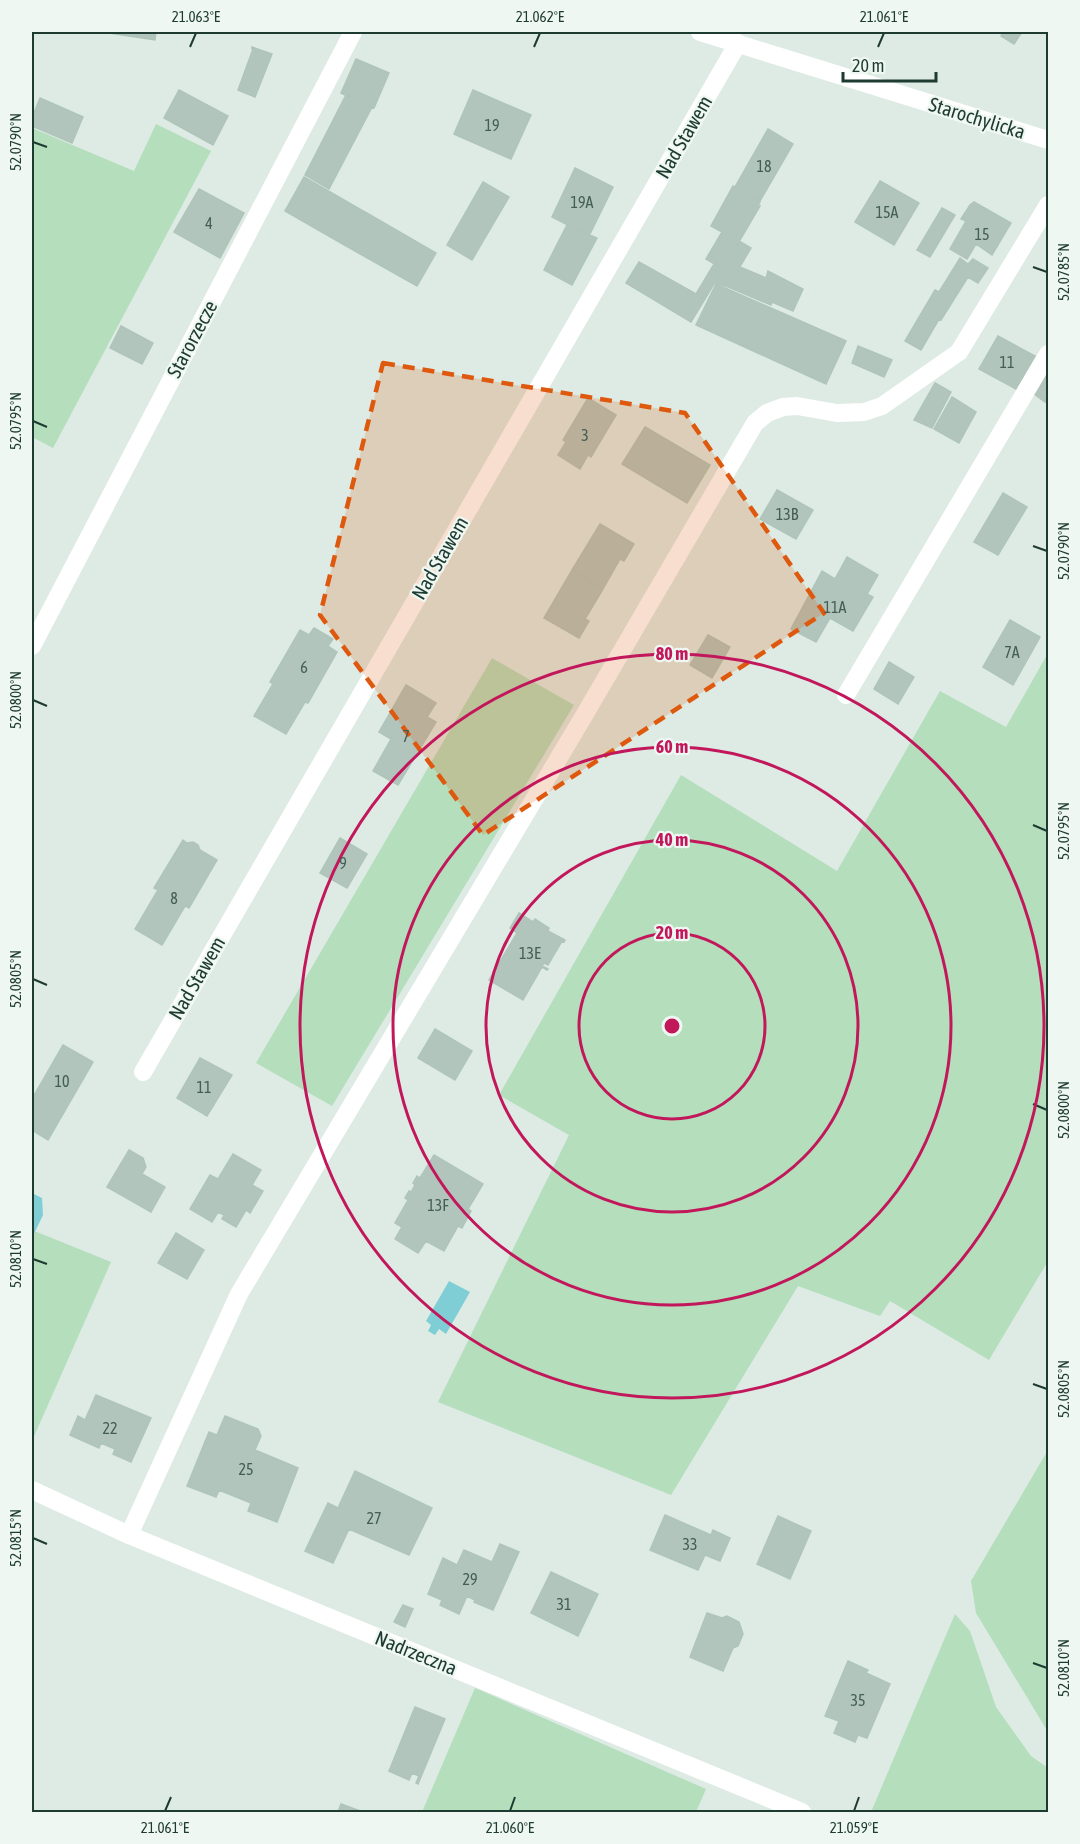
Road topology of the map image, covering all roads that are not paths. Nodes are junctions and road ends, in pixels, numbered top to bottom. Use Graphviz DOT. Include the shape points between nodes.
graph roads {
  1 [pos="353,32"];
  2 [pos="700,32"];
  3 [pos="738,44"];
  4 [pos="1048,140"];
  5 [pos="1048,205"];
  6 [pos="1048,354"];
  7 [pos="32,646"];
  8 [pos="846,695"];
  9 [pos="143,1072"];
  10 [pos="32,1490"];
  11 [pos="129,1535"];
  12 [pos="802,1812"];
  1 -- 7 [label="street, Starorzecze"];
  2 -- 3 [label="street, Starochylicka"];
  3 -- 4 [label="street, Starochylicka"];
  3 -- 9 [label="street, Nad Stawem"];
  5 -- 11 [label="street" via="959,352 882,406 864,412 837,413 783,407 755,423 239,1294"];
  6 -- 8 [label="street"];
  10 -- 11 [label="street, Nadrzeczna"];
  11 -- 12 [label="street, Nadrzeczna"];
}
